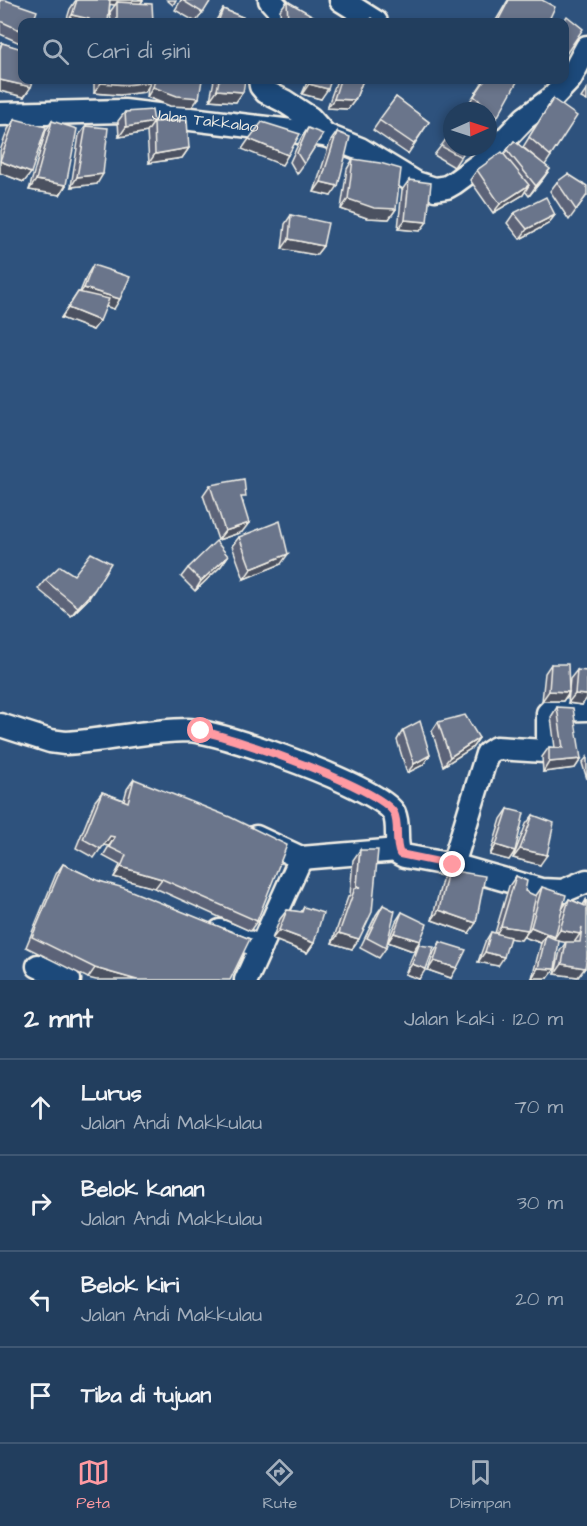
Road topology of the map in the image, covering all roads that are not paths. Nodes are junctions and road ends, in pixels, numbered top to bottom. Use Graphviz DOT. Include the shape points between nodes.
graph roads {
  1 [pos="270,0"];
  2 [pos="341,0"];
  3 [pos="279,18"];
  4 [pos="370,18"];
  5 [pos="587,47"];
  6 [pos="569,80"];
  7 [pos="261,84"];
  8 [pos="567,84"];
  9 [pos="0,114"];
  10 [pos="325,135"];
  11 [pos="587,709"];
  12 [pos="0,725"];
  13 [pos="238,829"];
  14 [pos="398,850"];
  15 [pos="301,858"];
  16 [pos="453,865"];
  17 [pos="587,881"];
  18 [pos="196,922"];
  19 [pos="261,947"];
  20 [pos="38,966"];
  21 [pos="69,980"];
  22 [pos="246,980"];
  1 -- 3 [label="street" via="280,10"];
  2 -- 4 [label="street"];
  5 -- 6 [label="street, Jalan Takkalao"];
  7 -- 10 [label="street" via="266,92 310,118"];
  8 -- 10 [label="street, Jalan Takkalao" via="525,118 484,161 447,187 429,189 360,149"];
  9 -- 10 [label="street, Jalan Takkalao" via="124,111"];
  11 -- 16 [label="street" via="551,710 549,744 544,751 496,748 487,754"];
  12 -- 14 [label="street" via="64,743 167,731 225,737 288,758 374,795 394,814"];
  13 -- 15 [label="street"];
  14 -- 15 [label="street"];
  14 -- 16 [label="street" via="404,856"];
  15 -- 19 [label="street"];
  16 -- 17 [label="street" via="541,890 563,891"];
  18 -- 19 [label="street"];
  19 -- 22 [label="street"];
  20 -- 21 [label="street"];
}
